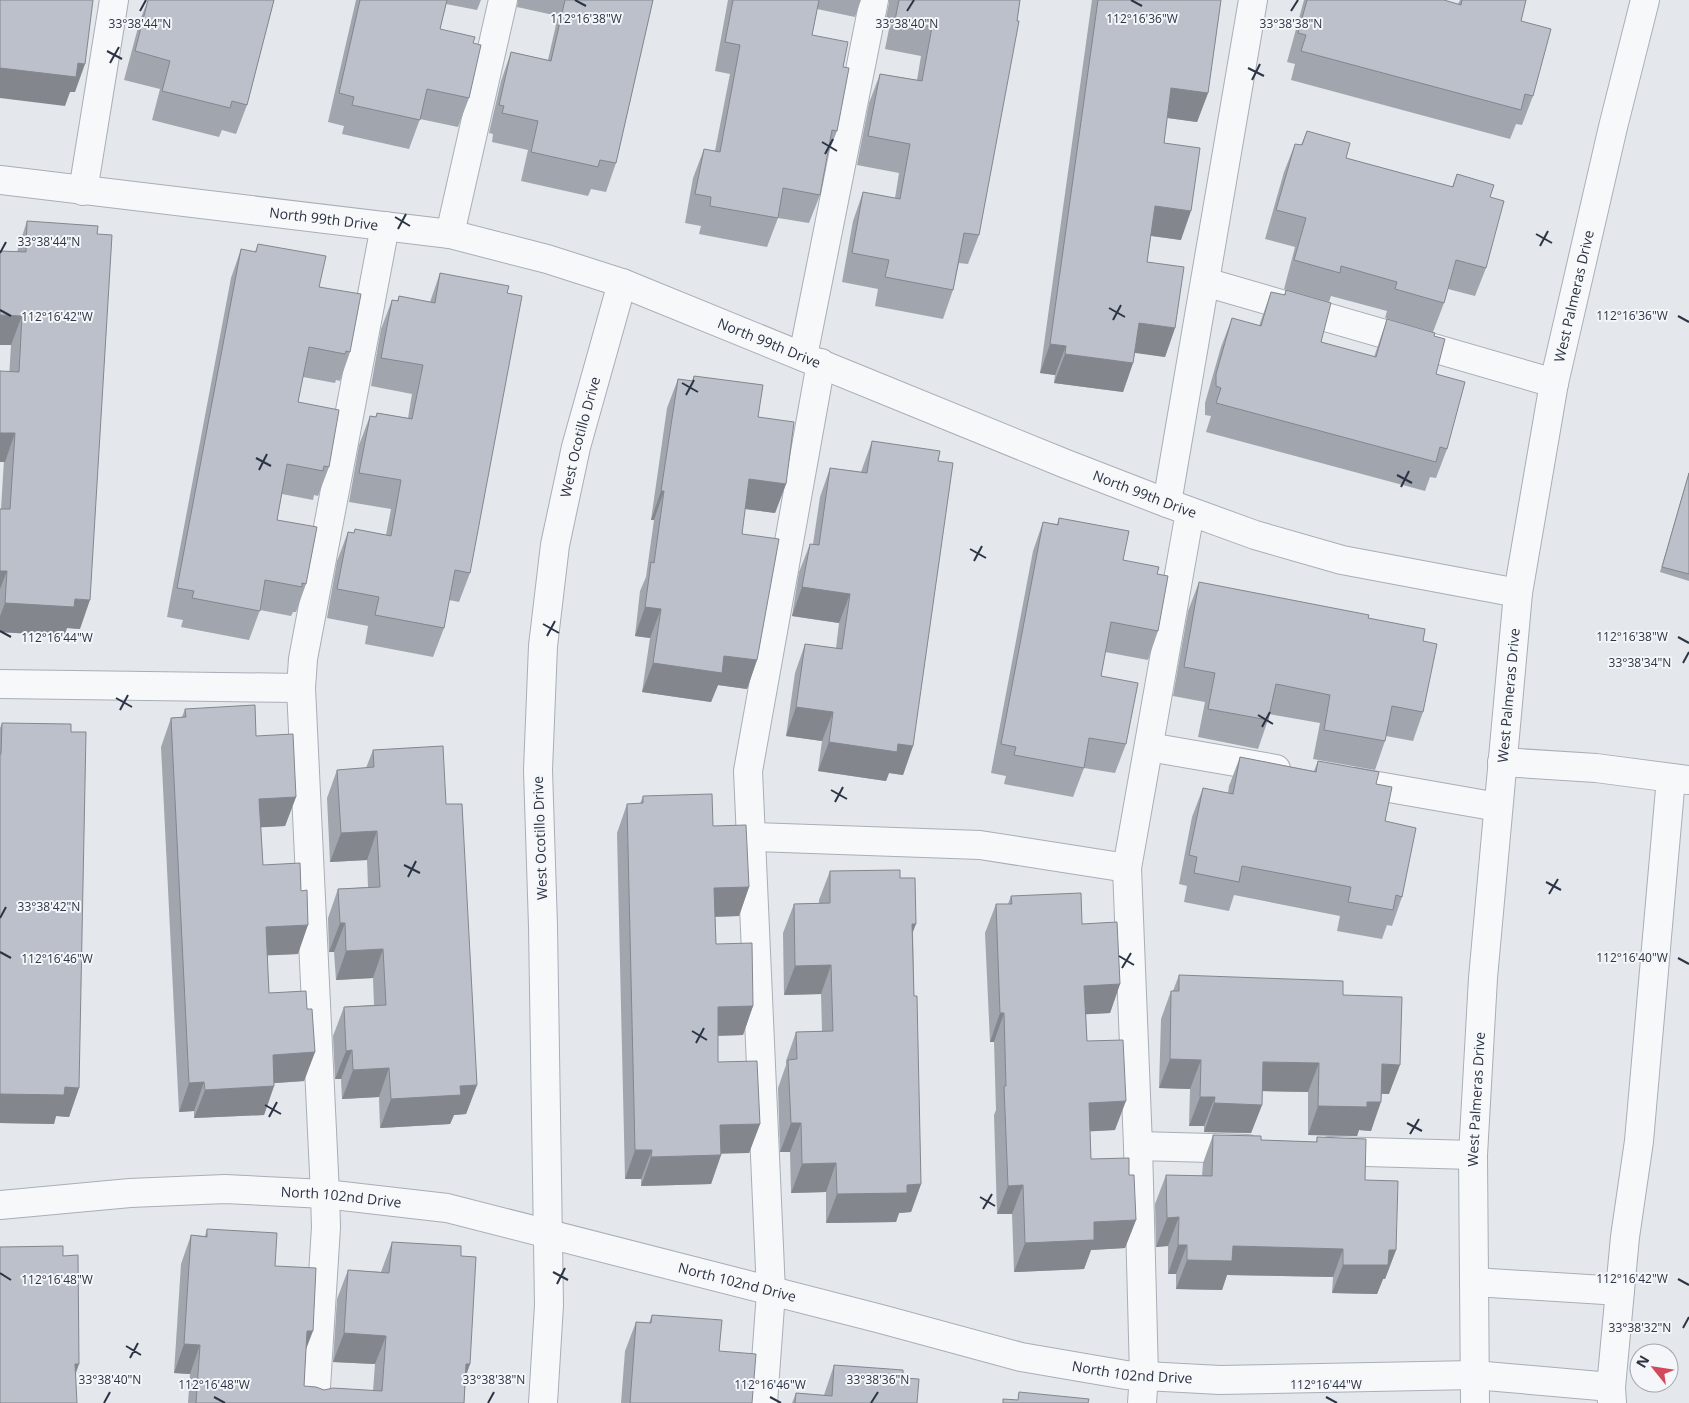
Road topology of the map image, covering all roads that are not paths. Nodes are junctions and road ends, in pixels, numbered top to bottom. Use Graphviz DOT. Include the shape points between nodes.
graph roads {
  1 [pos="114,0"];
  2 [pos="504,0"];
  3 [pos="874,0"];
  4 [pos="1253,0"];
  5 [pos="1645,0"];
  6 [pos="0,180"];
  7 [pos="83,191"];
  8 [pos="385,226"];
  9 [pos="450,234"];
  10 [pos="622,282"];
  11 [pos="1205,282"];
  12 [pos="812,359"];
  13 [pos="1554,383"];
  14 [pos="1178,507"];
  15 [pos="1518,593"];
  16 [pos="0,684"];
  17 [pos="301,688"];
  18 [pos="1149,747"];
  19 [pos="1502,762"];
  20 [pos="1304,774"];
  21 [pos="1333,778"];
  22 [pos="1680,779"];
  23 [pos="1498,807"];
  24 [pos="752,837"];
  25 [pos="1127,868"];
  26 [pos="1138,1146"];
  27 [pos="1276,1150"];
  28 [pos="1306,1150"];
  29 [pos="1474,1155"];
  30 [pos="325,1194"];
  31 [pos="0,1205"];
  32 [pos="548,1234"];
  33 [pos="1474,1282"];
  34 [pos="1620,1291"];
  35 [pos="771,1292"];
  36 [pos="1474,1375"];
  37 [pos="1144,1376"];
  38 [pos="1612,1395"];
  39 [pos="314,1403"];
  40 [pos="543,1403"];
  41 [pos="763,1403"];
  42 [pos="1142,1403"];
  43 [pos="1475,1403"];
  1 -- 7 [label="street"];
  2 -- 9 [label="street"];
  3 -- 12 [label="street"];
  4 -- 11 [label="street"];
  5 -- 13 [label="street, West Palmeras Drive"];
  6 -- 7 [label="street, North 99th Drive"];
  7 -- 8 [label="street, North 99th Drive"];
  8 -- 9 [label="street, North 99th Drive"];
  8 -- 17 [label="street" via="303,660"];
  9 -- 10 [label="street, North 99th Drive"];
  10 -- 12 [label="street, North 99th Drive"];
  10 -- 32 [label="street, West Ocotillo Drive" via="568,483 555,545 543,646 538,770"];
  11 -- 13 [label="street"];
  11 -- 14 [label="street"];
  12 -- 14 [label="street, North 99th Drive"];
  12 -- 24 [label="street" via="748,771"];
  13 -- 15 [label="street, West Palmeras Drive"];
  14 -- 15 [label="street, North 99th Drive" via="1256,535 1342,560"];
  14 -- 18 [label="street"];
  15 -- 19 [label="street, West Palmeras Drive"];
  16 -- 17 [label="street"];
  17 -- 30 [label="street"];
  18 -- 20 [label="street"];
  18 -- 25 [label="street"];
  19 -- 22 [label="street" via="1596,768"];
  19 -- 23 [label="street, West Palmeras Drive"];
  21 -- 23 [label="street"];
  22 -- 34 [label="street"];
  23 -- 29 [label="street, West Palmeras Drive" via="1483,978"];
  24 -- 25 [label="street" via="980,845"];
  24 -- 35 [label="street"];
  25 -- 26 [label="street"];
  26 -- 27 [label="street"];
  26 -- 37 [label="street"];
  28 -- 29 [label="street"];
  29 -- 33 [label="street, West Palmeras Drive"];
  30 -- 31 [label="street, North 102nd Drive" via="225,1189 130,1193"];
  30 -- 32 [label="street, North 102nd Drive" via="447,1208"];
  30 -- 39 [label="street" via="326,1227"];
  32 -- 35 [label="street, North 102nd Drive"];
  32 -- 40 [label="street, West Ocotillo Drive"];
  33 -- 34 [label="street"];
  33 -- 36 [label="street, West Palmeras Drive"];
  34 -- 38 [label="street"];
  35 -- 37 [label="street, North 102nd Drive" via="1021,1357"];
  35 -- 41 [label="street"];
  36 -- 37 [label="street, North 102nd Drive" via="1220,1380"];
  36 -- 38 [label="street, North 102nd Drive"];
  36 -- 43 [label="street, West Palmeras Drive"];
  37 -- 42 [label="street"];
}
